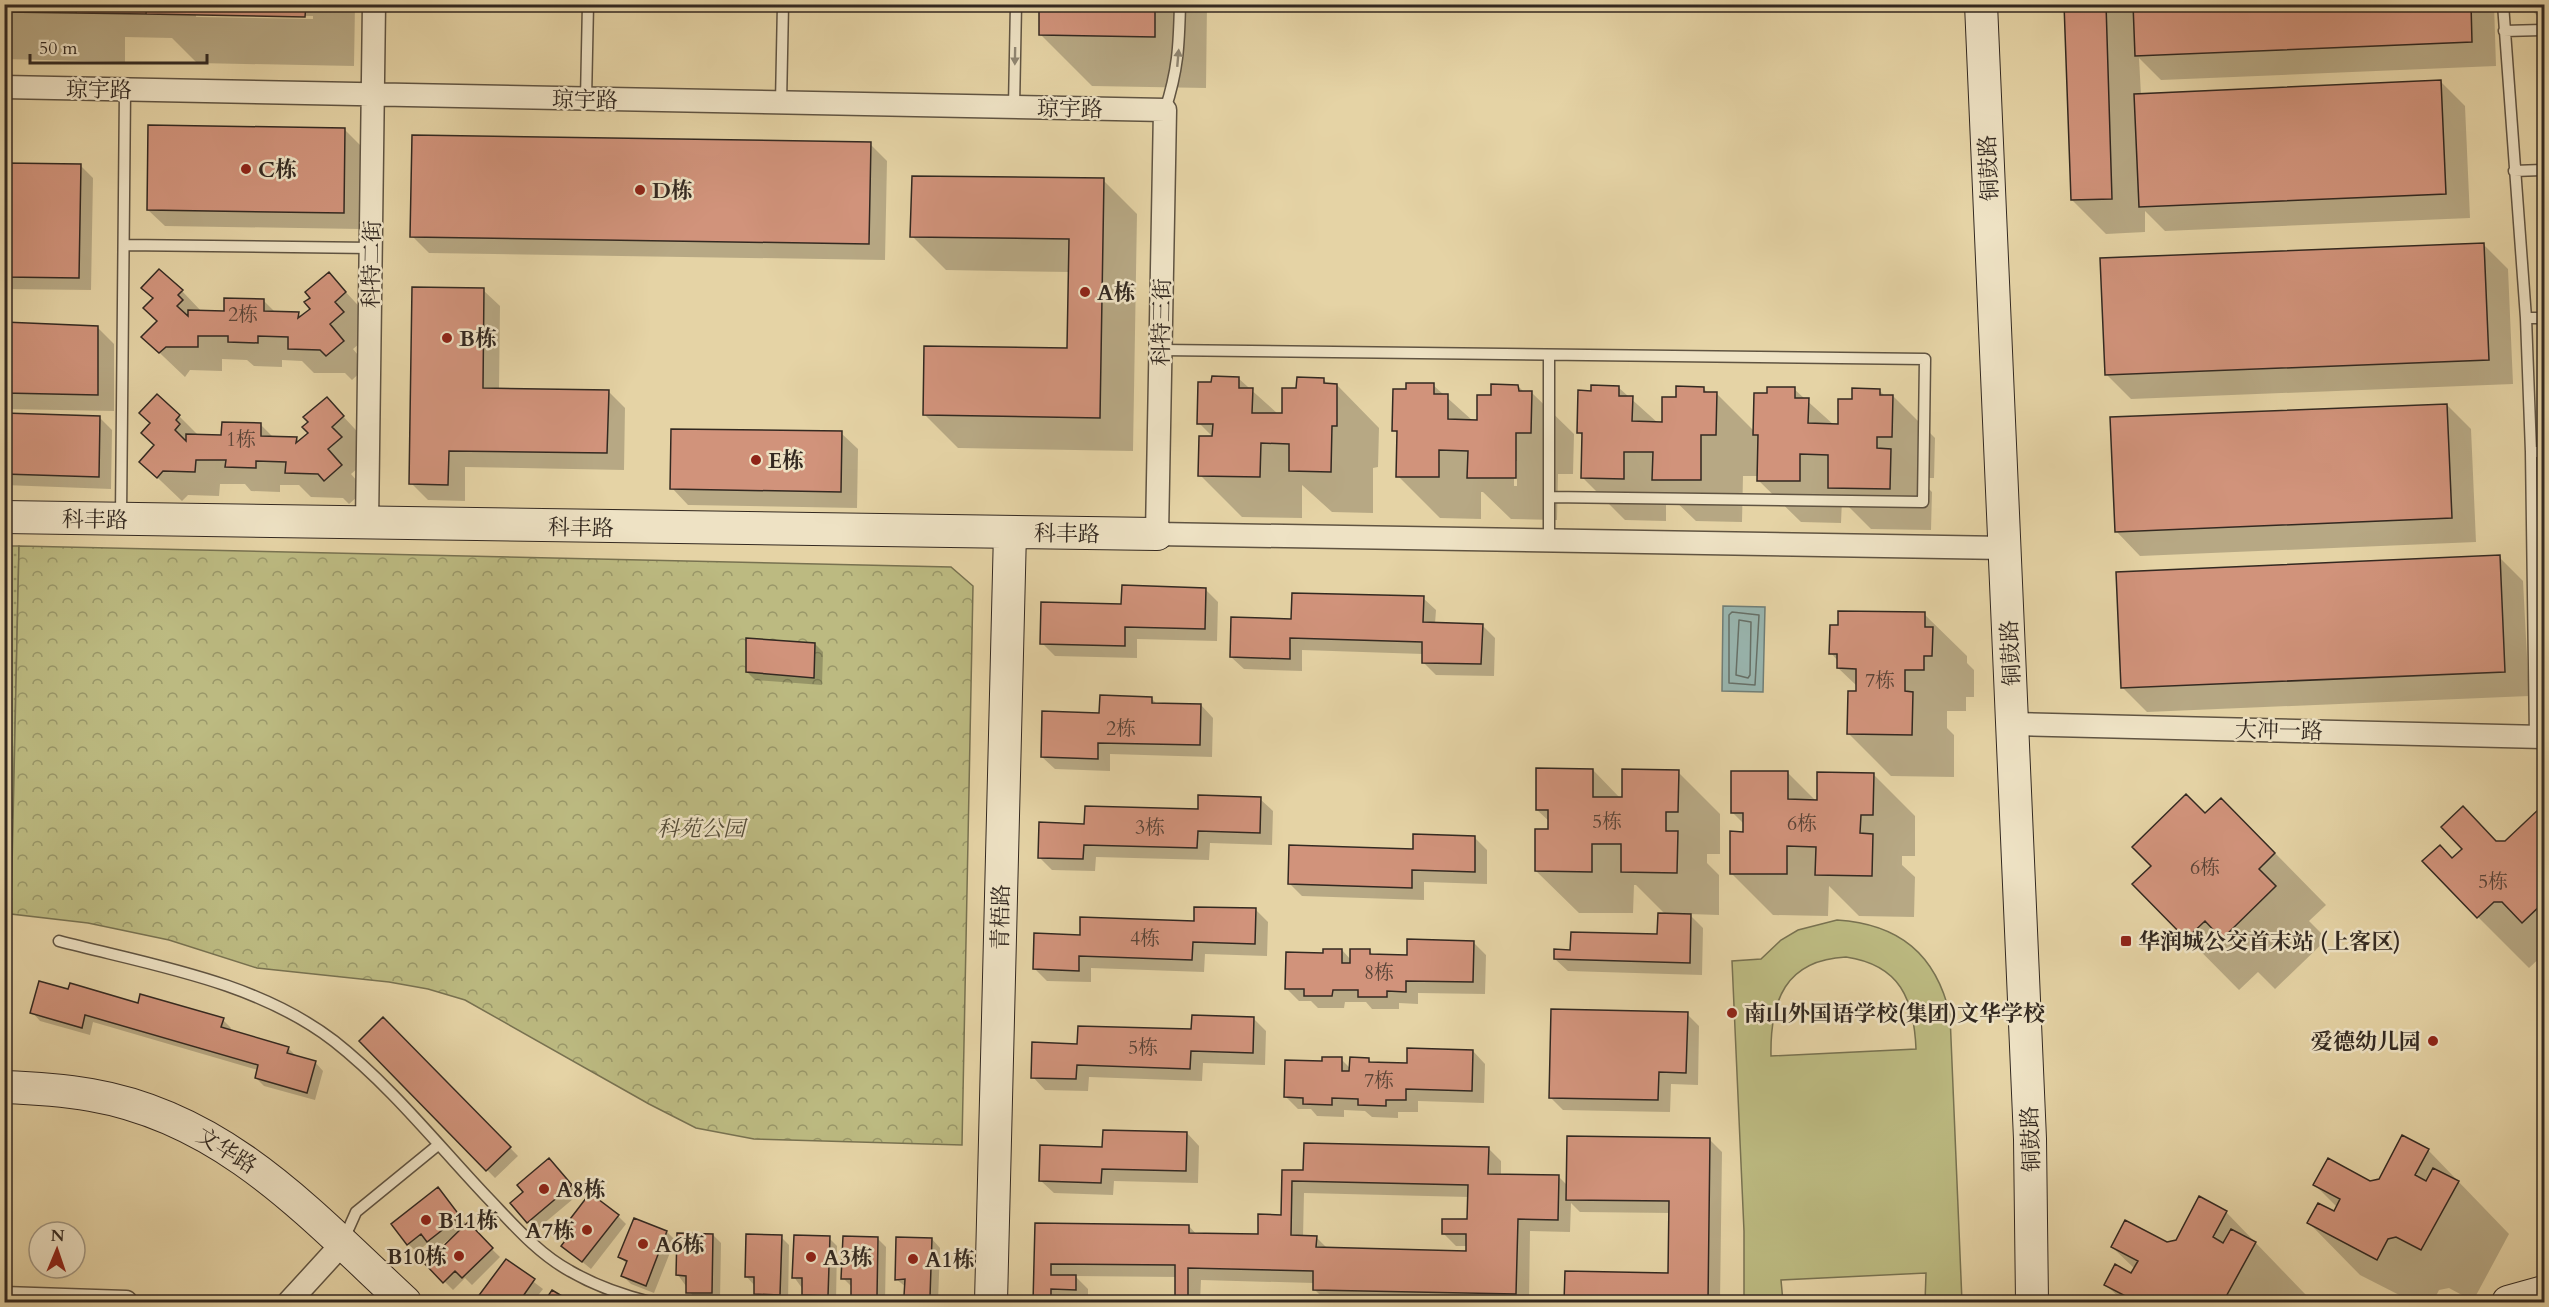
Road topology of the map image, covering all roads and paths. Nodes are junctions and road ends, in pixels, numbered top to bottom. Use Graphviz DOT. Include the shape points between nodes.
graph roads {
  1 [pos="374,4"];
  2 [pos="588,4"];
  3 [pos="783,4"];
  4 [pos="1016,4"];
  5 [pos="1179,4"];
  6 [pos="1981,4"];
  7 [pos="2503,4"];
  8 [pos="2544,30"];
  9 [pos="2504,31"];
  10 [pos="4,87"];
  11 [pos="125,90"];
  12 [pos="373,95"];
  13 [pos="586,99"];
  14 [pos="781,103"];
  15 [pos="1014,107"];
  16 [pos="1165,110"];
  17 [pos="2544,170"];
  18 [pos="2514,171"];
  19 [pos="123,245"];
  20 [pos="371,248"];
  21 [pos="2526,318"];
  22 [pos="2544,318"];
  23 [pos="1161,350"];
  24 [pos="1549,355"];
  25 [pos="2531,452"];
  26 [pos="2544,452"];
  27 [pos="1549,497"];
  28 [pos="4,518"];
  29 [pos="121,520"];
  30 [pos="367,524"];
  31 [pos="1010,532"];
  32 [pos="1158,534"];
  33 [pos="1549,541"];
  34 [pos="2005,548"];
  35 [pos="2533,597"];
  36 [pos="2544,597"];
  37 [pos="2013,724"];
  38 [pos="2540,737"];
  39 [pos="58,941"];
  40 [pos="4,1087"];
  41 [pos="438,1145"];
  42 [pos="342,1244"];
  43 [pos="2544,1292"];
  44 [pos="4,1298"];
  45 [pos="126,1302"];
  46 [pos="289,1302"];
  47 [pos="405,1302"];
  48 [pos="650,1302"];
  49 [pos="991,1302"];
  50 [pos="2032,1302"];
  51 [pos="2508,1302"];
  1 -- 12 [label="street, 科特二街"];
  2 -- 13 [label="lane"];
  3 -- 14 [label="lane"];
  4 -- 15 [label="lane, one-way"];
  16 -- 5 [label="lane, one-way" via="1178,67"];
  6 -- 34 [label="street, 铜鼓路"];
  7 -- 9 [label="lane"];
  8 -- 9 [label="lane"];
  9 -- 18 [label="lane"];
  10 -- 11 [label="street, 琼宇路"];
  11 -- 12 [label="street, 琼宇路"];
  11 -- 19 [label="lane"];
  12 -- 13 [label="street, 琼宇路"];
  12 -- 20 [label="street, 科特二街"];
  13 -- 14 [label="street, 琼宇路"];
  14 -- 15 [label="street, 琼宇路"];
  15 -- 16 [label="street, 琼宇路"];
  16 -- 23 [label="street, 科特三街"];
  17 -- 18 [label="lane"];
  18 -- 21 [label="lane"];
  19 -- 20 [label="lane"];
  19 -- 29 [label="lane"];
  20 -- 30 [label="street, 科特二街"];
  21 -- 22 [label="lane"];
  21 -- 25 [label="lane"];
  23 -- 24 [label="lane"];
  23 -- 32 [label="street, 科特三街"];
  24 -- 27 [label="lane"];
  24 -- 27 [label="lane" via="1924,359 1923,502"];
  25 -- 26 [label="lane"];
  25 -- 35 [label="lane"];
  27 -- 33 [label="lane"];
  28 -- 29 [label="street, 科丰路"];
  29 -- 30 [label="street, 科丰路"];
  30 -- 31 [label="street, 科丰路"];
  31 -- 32 [label="street, 科丰路"];
  31 -- 49 [label="street, 青梧路"];
  32 -- 33 [label="street"];
  33 -- 34 [label="street"];
  34 -- 37 [label="street, 铜鼓路"];
  35 -- 36 [label="lane"];
  35 -- 38 [label="lane"];
  37 -- 38 [label="street, 大冲一路"];
  37 -- 50 [label="street, 铜鼓路" via="2030,1139"];
  39 -- 41 [label="lane" via="244,992 290,1013 333,1040"];
  40 -- 42 [label="street, 文华路" via="92,1095 159,1113 196,1130 262,1173"];
  41 -- 42 [label="lane" via="356,1212"];
  41 -- 48 [label="lane" via="527,1240 568,1270 614,1293"];
  42 -- 46 [label="street"];
  42 -- 47 [label="street, 文华路"];
  43 -- 51 [label="street"];
  44 -- 45 [label="street"];
}
